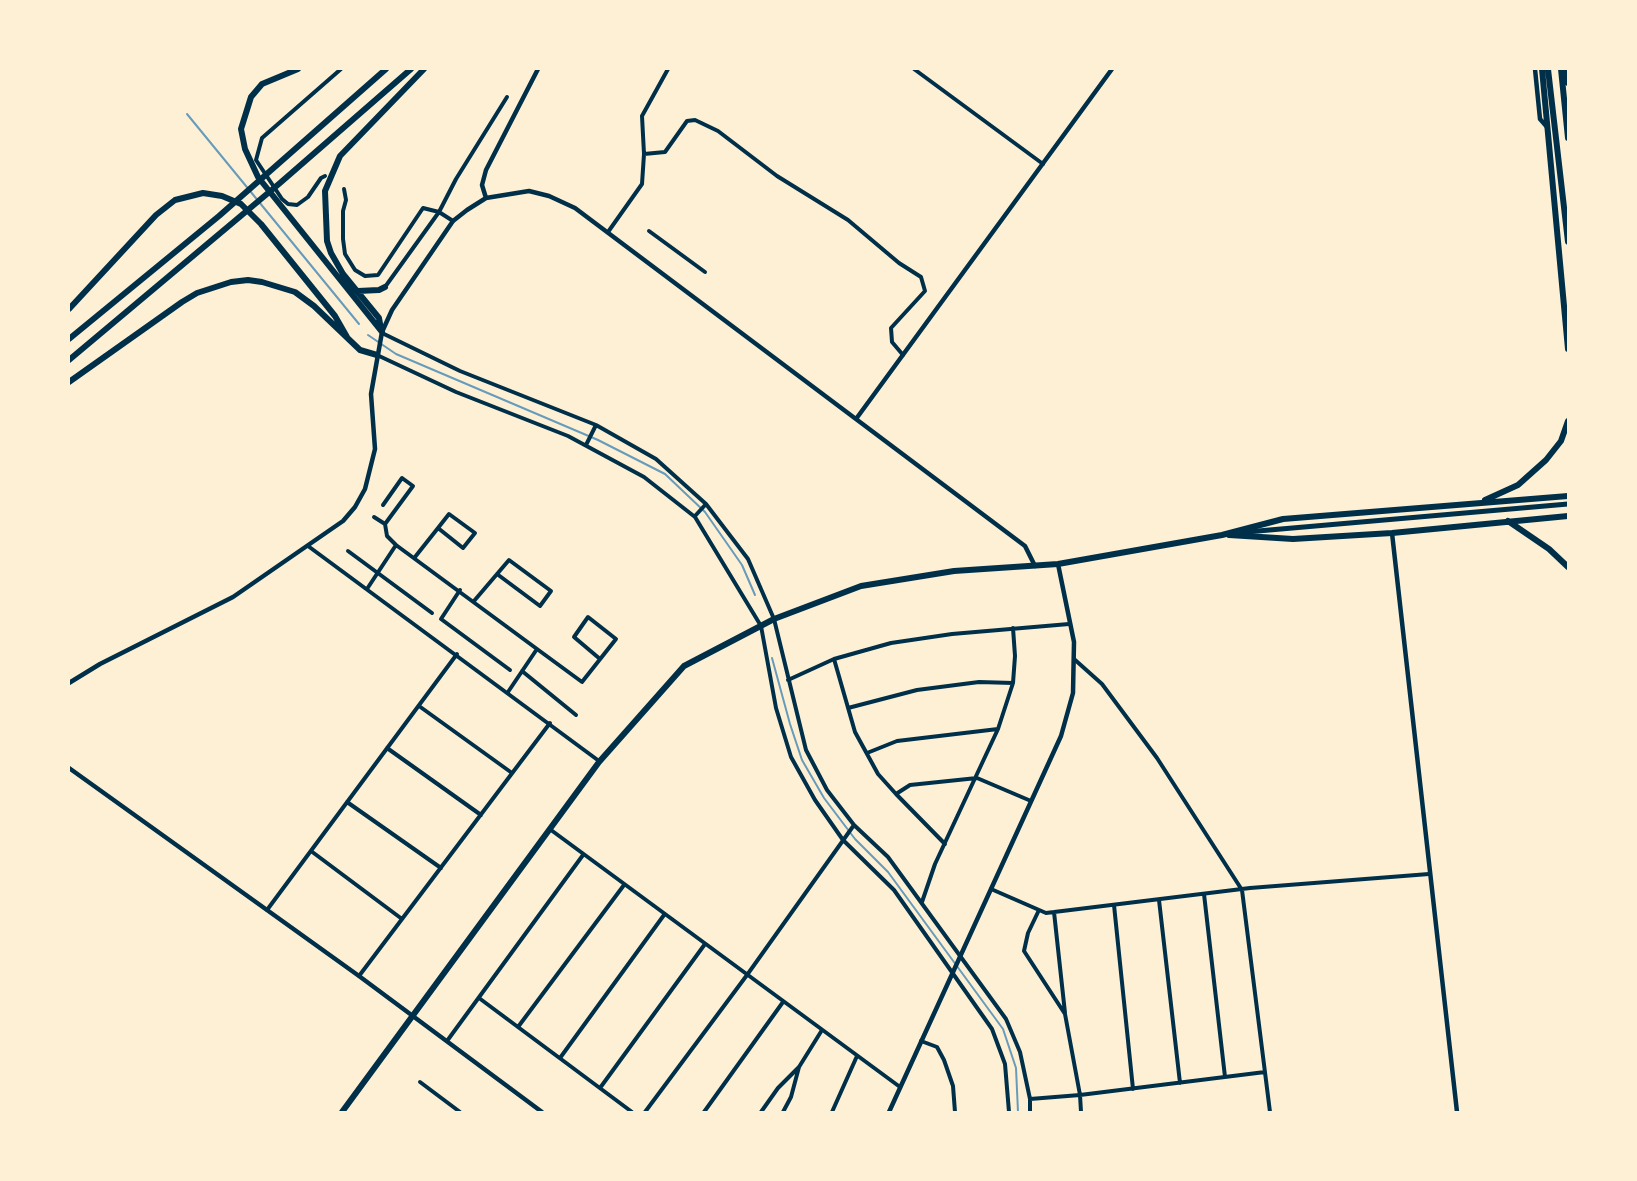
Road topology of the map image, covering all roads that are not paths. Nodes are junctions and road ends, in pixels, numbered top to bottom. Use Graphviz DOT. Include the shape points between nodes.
graph roads {
  1 [pos="298,69"];
  2 [pos="341,69"];
  3 [pos="386,69"];
  4 [pos="411,69"];
  5 [pos="424,69"];
  6 [pos="538,69"];
  7 [pos="668,69"];
  8 [pos="914,69"];
  9 [pos="1112,69"];
  10 [pos="1535,69"];
  11 [pos="1542,69"];
  12 [pos="1548,69"];
  13 [pos="1563,69"];
  14 [pos="1568,83"];
  15 [pos="507,97"];
  16 [pos="1547,127"];
  17 [pos="1568,138"];
  18 [pos="644,154"];
  19 [pos="1043,164"];
  20 [pos="325,176"];
  21 [pos="345,189"];
  22 [pos="486,198"];
  23 [pos="439,212"];
  24 [pos="453,221"];
  25 [pos="648,231"];
  26 [pos="608,232"];
  27 [pos="1568,242"];
  28 [pos="705,272"];
  29 [pos="385,287"];
  30 [pos="357,291"];
  31 [pos="69,309"];
  32 [pos="382,332"];
  33 [pos="347,337"];
  34 [pos="69,339"];
  35 [pos="1568,350"];
  36 [pos="377,355"];
  37 [pos="903,355"];
  38 [pos="69,360"];
  39 [pos="69,382"];
  40 [pos="856,419"];
  41 [pos="1568,421"];
  42 [pos="597,425"];
  43 [pos="586,445"];
  44 [pos="1568,496"];
  45 [pos="1476,503"];
  46 [pos="706,504"];
  47 [pos="1568,504"];
  48 [pos="383,505"];
  49 [pos="1568,516"];
  50 [pos="374,517"];
  51 [pos="695,517"];
  52 [pos="1508,521"];
  53 [pos="385,524"];
  54 [pos="438,528"];
  55 [pos="1392,532"];
  56 [pos="1222,535"];
  57 [pos="396,545"];
  58 [pos="308,546"];
  59 [pos="348,551"];
  60 [pos="415,557"];
  61 [pos="1058,564"];
  62 [pos="1035,566"];
  63 [pos="1568,567"];
  64 [pos="377,572"];
  65 [pos="497,574"];
  66 [pos="367,588"];
  67 [pos="460,590"];
  68 [pos="474,601"];
  69 [pos="432,613"];
  70 [pos="774,619"];
  71 [pos="1069,624"];
  72 [pos="761,626"];
  73 [pos="1013,628"];
  74 [pos="537,649"];
  75 [pos="457,654"];
  76 [pos="1073,658"];
  77 [pos="600,659"];
  78 [pos="834,659"];
  79 [pos="510,670"];
  80 [pos="522,671"];
  81 [pos="788,680"];
  82 [pos="69,683"];
  83 [pos="1013,683"];
  84 [pos="508,692"];
  85 [pos="419,706"];
  86 [pos="848,708"];
  87 [pos="576,715"];
  88 [pos="550,723"];
  89 [pos="998,729"];
  90 [pos="387,748"];
  91 [pos="867,753"];
  92 [pos="599,762"];
  93 [pos="69,768"];
  94 [pos="512,773"];
  95 [pos="977,778"];
  96 [pos="896,794"];
  97 [pos="1031,801"];
  98 [pos="347,802"];
  99 [pos="481,815"];
  100 [pos="854,825"];
  101 [pos="550,830"];
  102 [pos="843,840"];
  103 [pos="945,844"];
  104 [pos="311,850"];
  105 [pos="583,855"];
  106 [pos="441,868"];
  107 [pos="1429,874"];
  108 [pos="624,885"];
  109 [pos="991,889"];
  110 [pos="1242,890"];
  111 [pos="1204,894"];
  112 [pos="1159,900"];
  113 [pos="922,903"];
  114 [pos="1114,905"];
  115 [pos="267,910"];
  116 [pos="1039,910"];
  117 [pos="1054,912"];
  118 [pos="664,915"];
  119 [pos="402,919"];
  120 [pos="705,944"];
  121 [pos="959,958"];
  122 [pos="953,971"];
  123 [pos="747,975"];
  124 [pos="359,976"];
  125 [pos="479,998"];
  126 [pos="783,1002"];
  127 [pos="1065,1014"];
  128 [pos="413,1016"];
  129 [pos="518,1027"];
  130 [pos="822,1030"];
  131 [pos="447,1041"];
  132 [pos="921,1041"];
  133 [pos="857,1056"];
  134 [pos="560,1058"];
  135 [pos="799,1067"];
  136 [pos="1265,1072"];
  137 [pos="1225,1077"];
  138 [pos="420,1082"];
  139 [pos="1180,1083"];
  140 [pos="900,1087"];
  141 [pos="600,1088"];
  142 [pos="1133,1089"];
  143 [pos="1080,1095"];
  144 [pos="1030,1099"];
  145 [pos="342,1112"];
  146 [pos="459,1112"];
  147 [pos="542,1112"];
  148 [pos="632,1112"];
  149 [pos="645,1112"];
  150 [pos="704,1112"];
  151 [pos="761,1112"];
  152 [pos="783,1112"];
  153 [pos="832,1112"];
  154 [pos="889,1112"];
  155 [pos="955,1112"];
  156 [pos="1009,1112"];
  157 [pos="1030,1112"];
  158 [pos="1081,1112"];
  159 [pos="1270,1112"];
  160 [pos="1457,1112"];
  1 -- 32 [label="main road" via="262,84 251,97 241,129 245,149 258,177"];
  2 -- 20 [label="street" via="262,138 256,160 288,204 297,205 308,197"];
  3 -- 34 [label="main road" via="219,216"];
  4 -- 38 [label="main road"];
  5 -- 30 [label="main road" via="340,156 325,191 327,241 343,274"];
  6 -- 22 [label="street" via="486,170 482,185"];
  7 -- 18 [label="street" via="642,116"];
  8 -- 19 [label="street"];
  9 -- 19 [label="street"];
  10 -- 16 [label="street" via="1540,119"];
  11 -- 16 [label="main road"];
  12 -- 27 [label="main road"];
  13 -- 14 [label="main road"];
  13 -- 17 [label="main road"];
  15 -- 23 [label="street"];
  16 -- 35 [label="main road"];
  18 -- 26 [label="street" via="642,184"];
  18 -- 37 [label="street" via="665,152 687,121 694,120 718,131 777,176 848,220 921,277 925,291 891,328 892,342"];
  19 -- 37 [label="street"];
  21 -- 23 [label="street" via="345,254 355,270 365,276 378,275 423,208"];
  22 -- 24 [label="street"];
  22 -- 26 [label="street" via="529,191 549,196 575,208"];
  23 -- 24 [label="street"];
  23 -- 29 [label="street"];
  24 -- 32 [label="street" via="392,310"];
  25 -- 28 [label="street"];
  26 -- 40 [label="street"];
  29 -- 30 [label="main road"];
  30 -- 32 [label="main road" via="379,318"];
  31 -- 33 [label="main road" via="156,214 175,200 203,193 222,195 241,204 261,224 335,316"];
  32 -- 36 [label="street"];
  32 -- 42 [label="street" via="460,371"];
  33 -- 36 [label="main road" via="360,350"];
  33 -- 39 [label="main road" via="295,292 262,282 231,282 182,302"];
  36 -- 43 [label="street"];
  36 -- 58 [label="street" via="371,394 375,449 364,489 343,521"];
  37 -- 40 [label="street"];
  40 -- 62 [label="street" via="1025,546"];
  41 -- 45 [label="main road" via="1561,441 1518,485"];
  42 -- 43 [label="street"];
  42 -- 46 [label="street" via="656,459"];
  43 -- 51 [label="street" via="644,477"];
  44 -- 45 [label="main road"];
  45 -- 56 [label="main road" via="1283,519"];
  46 -- 51 [label="street"];
  46 -- 70 [label="street" via="748,559"];
  47 -- 56 [label="main road"];
  48 -- 53 [label="street" via="402,478 413,486"];
  49 -- 52 [label="main road"];
  50 -- 53 [label="street"];
  51 -- 72 [label="street"];
  52 -- 55 [label="main road"];
  52 -- 63 [label="main road"];
  53 -- 57 [label="street" via="387,536"];
  54 -- 54 [label="street" via="449,514 475,532 463,548"];
  54 -- 60 [label="street"];
  55 -- 56 [label="main road" via="1293,539"];
  55 -- 107 [label="street"];
  56 -- 61 [label="main road"];
  57 -- 60 [label="street"];
  57 -- 64 [label="street"];
  58 -- 66 [label="street"];
  58 -- 82 [label="street" via="232,597"];
  59 -- 64 [label="street"];
  60 -- 67 [label="street"];
  61 -- 62 [label="main road"];
  61 -- 71 [label="street"];
  62 -- 70 [label="main road" via="954,572 861,586"];
  64 -- 66 [label="street"];
  64 -- 69 [label="street"];
  65 -- 65 [label="street" via="509,560 551,591 540,606"];
  65 -- 68 [label="street"];
  66 -- 75 [label="street"];
  67 -- 68 [label="street"];
  67 -- 79 [label="street" via="441,619"];
  68 -- 74 [label="street"];
  70 -- 72 [label="main road"];
  70 -- 81 [label="street"];
  71 -- 73 [label="street"];
  71 -- 76 [label="street"];
  72 -- 92 [label="main road" via="684,666"];
  72 -- 102 [label="street" via="776,708 791,757"];
  73 -- 78 [label="street" via="891,643"];
  73 -- 83 [label="street"];
  74 -- 77 [label="street" via="582,682"];
  74 -- 80 [label="street"];
  75 -- 84 [label="street"];
  75 -- 85 [label="street"];
  76 -- 97 [label="street" via="1073,693 1061,736"];
  76 -- 110 [label="street" via="1102,684 1157,758"];
  77 -- 77 [label="street" via="616,639 588,617 574,637"];
  78 -- 81 [label="street"];
  78 -- 86 [label="street"];
  80 -- 84 [label="street"];
  80 -- 87 [label="street"];
  81 -- 100 [label="street" via="806,750 826,790"];
  83 -- 86 [label="street" via="979,682 917,690"];
  83 -- 89 [label="street"];
  84 -- 88 [label="street"];
  85 -- 90 [label="street"];
  85 -- 94 [label="street"];
  86 -- 91 [label="street"];
  88 -- 92 [label="street"];
  88 -- 94 [label="street"];
  89 -- 91 [label="street" via="897,741"];
  89 -- 95 [label="street"];
  90 -- 98 [label="street"];
  90 -- 99 [label="street"];
  91 -- 96 [label="street"];
  92 -- 101 [label="main road"];
  93 -- 115 [label="street"];
  94 -- 99 [label="street"];
  95 -- 96 [label="street" via="910,785"];
  95 -- 97 [label="street"];
  95 -- 103 [label="street"];
  96 -- 103 [label="street"];
  97 -- 109 [label="street"];
  98 -- 104 [label="street"];
  98 -- 106 [label="street"];
  99 -- 106 [label="street"];
  100 -- 102 [label="street"];
  100 -- 113 [label="street" via="888,857"];
  101 -- 105 [label="street"];
  101 -- 128 [label="main road"];
  102 -- 122 [label="street" via="894,890"];
  102 -- 123 [label="street"];
  103 -- 113 [label="street"];
  104 -- 115 [label="street"];
  104 -- 119 [label="street"];
  105 -- 108 [label="street"];
  105 -- 125 [label="street"];
  106 -- 119 [label="street"];
  107 -- 110 [label="street"];
  107 -- 160 [label="street"];
  108 -- 118 [label="street"];
  108 -- 129 [label="street"];
  109 -- 116 [label="street"];
  109 -- 121 [label="street"];
  110 -- 111 [label="street"];
  110 -- 136 [label="street"];
  111 -- 112 [label="street"];
  111 -- 137 [label="street"];
  112 -- 114 [label="street"];
  112 -- 139 [label="street"];
  113 -- 121 [label="street"];
  114 -- 117 [label="street"];
  114 -- 142 [label="street"];
  115 -- 124 [label="street"];
  116 -- 117 [label="street"];
  116 -- 127 [label="street" via="1024,951"];
  117 -- 127 [label="street"];
  118 -- 120 [label="street"];
  118 -- 134 [label="street"];
  119 -- 124 [label="street"];
  120 -- 123 [label="street"];
  120 -- 141 [label="street"];
  121 -- 122 [label="street"];
  121 -- 144 [label="street" via="1006,1019 1020,1052"];
  122 -- 132 [label="street"];
  122 -- 156 [label="street" via="993,1029 1005,1064"];
  123 -- 126 [label="street"];
  123 -- 149 [label="street"];
  124 -- 128 [label="street"];
  125 -- 129 [label="street"];
  125 -- 131 [label="street"];
  126 -- 130 [label="street"];
  126 -- 150 [label="street"];
  127 -- 143 [label="street"];
  128 -- 131 [label="street"];
  128 -- 145 [label="main road"];
  129 -- 134 [label="street"];
  130 -- 133 [label="street"];
  130 -- 135 [label="street"];
  131 -- 147 [label="street"];
  132 -- 140 [label="street"];
  132 -- 155 [label="street" via="937,1047 944,1060 953,1086"];
  133 -- 140 [label="street"];
  133 -- 153 [label="street"];
  134 -- 141 [label="street"];
  135 -- 151 [label="street"];
  135 -- 152 [label="street"];
  136 -- 137 [label="street"];
  136 -- 159 [label="street"];
  137 -- 139 [label="street"];
  138 -- 146 [label="street"];
  139 -- 142 [label="street"];
  140 -- 154 [label="street"];
  141 -- 148 [label="street"];
  142 -- 143 [label="street"];
  143 -- 144 [label="street"];
  143 -- 158 [label="street"];
  144 -- 157 [label="street"];
}
